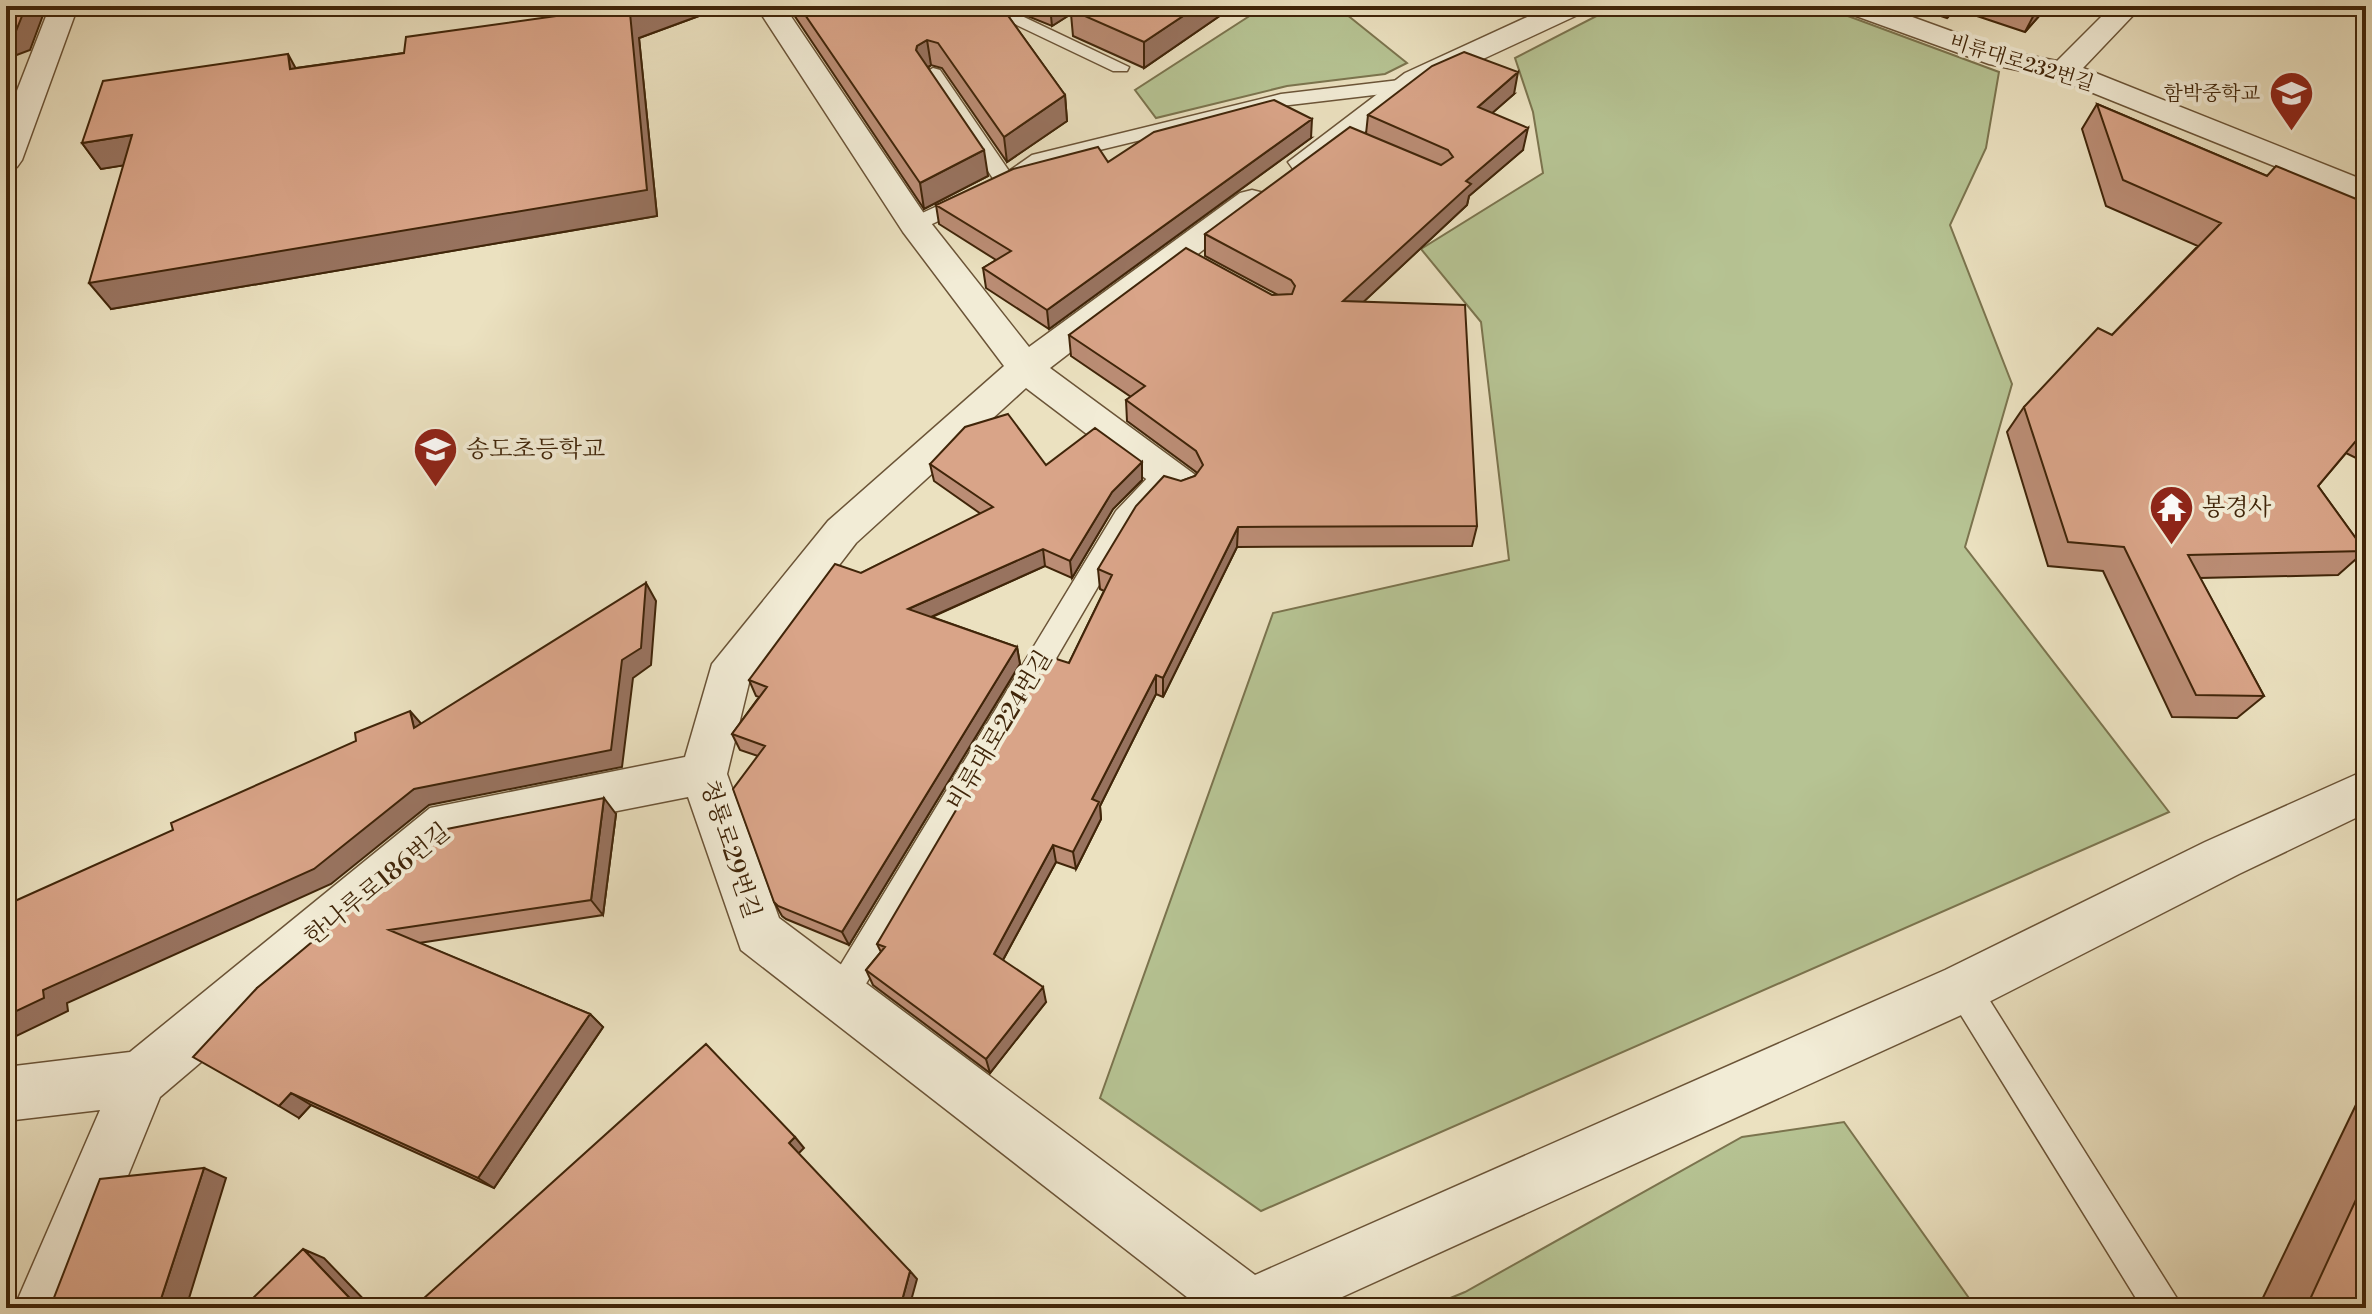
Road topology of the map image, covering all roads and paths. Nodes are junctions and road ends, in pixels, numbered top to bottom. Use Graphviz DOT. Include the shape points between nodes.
graph roads {
  1 [pos="64,6"];
  2 [pos="770,6"];
  3 [pos="986,6"];
  4 [pos="1574,6"];
  5 [pos="1855,6"];
  6 [pos="2128,6"];
  7 [pos="1077,21"];
  8 [pos="1053,37"];
  9 [pos="1120,67"];
  10 [pos="2064,71"];
  11 [pos="933,74"];
  12 [pos="1408,85"];
  13 [pos="10,140"];
  14 [pos="1006,182"];
  15 [pos="2366,193"];
  16 [pos="915,225"];
  17 [pos="1025,368"];
  18 [pos="1174,479"];
  19 [pos="704,774"];
  20 [pos="2366,791"];
  21 [pos="1963,988"];
  22 [pos="841,995"];
  23 [pos="141,1078"];
  24 [pos="6,1094"];
  25 [pos="44,1308"];
  26 [pos="1250,1308"];
  27 [pos="2164,1308"];
  1 -- 13 [label="street"];
  2 -- 16 [label="street, 비류대로224번길"];
  3 -- 8 [label="lane"];
  4 -- 12 [label="street, 청룡로29번길"];
  5 -- 10 [label="street, 비류대로232번길" via="1999,58"];
  6 -- 10 [label="street"];
  7 -- 8 [label="lane"];
  8 -- 9 [label="lane"];
  10 -- 15 [label="street, 비류대로232번길"];
  11 -- 14 [label="lane"];
  12 -- 14 [label="lane" via="1281,100 1039,159"];
  12 -- 17 [label="street, 청룡로29번길" via="1354,141 1192,260"];
  14 -- 16 [label="lane"];
  16 -- 17 [label="street, 비류대로224번길"];
  17 -- 18 [label="street, 비류대로224번길"];
  17 -- 19 [label="street, 청룡로29번길" via="842,532 728,677"];
  18 -- 22 [label="lane, 비류대로224번길" via="1125,518"];
  19 -- 22 [label="street, 청룡로29번길" via="759,933"];
  19 -- 23 [label="street, 한나루로186번길" via="447,823"];
  20 -- 21 [label="street"];
  21 -- 26 [label="street"];
  21 -- 27 [label="lane"];
  22 -- 26 [label="street, 청룡로29번길"];
  23 -- 24 [label="street"];
  23 -- 25 [label="street, 한나루로186번길"];
}
